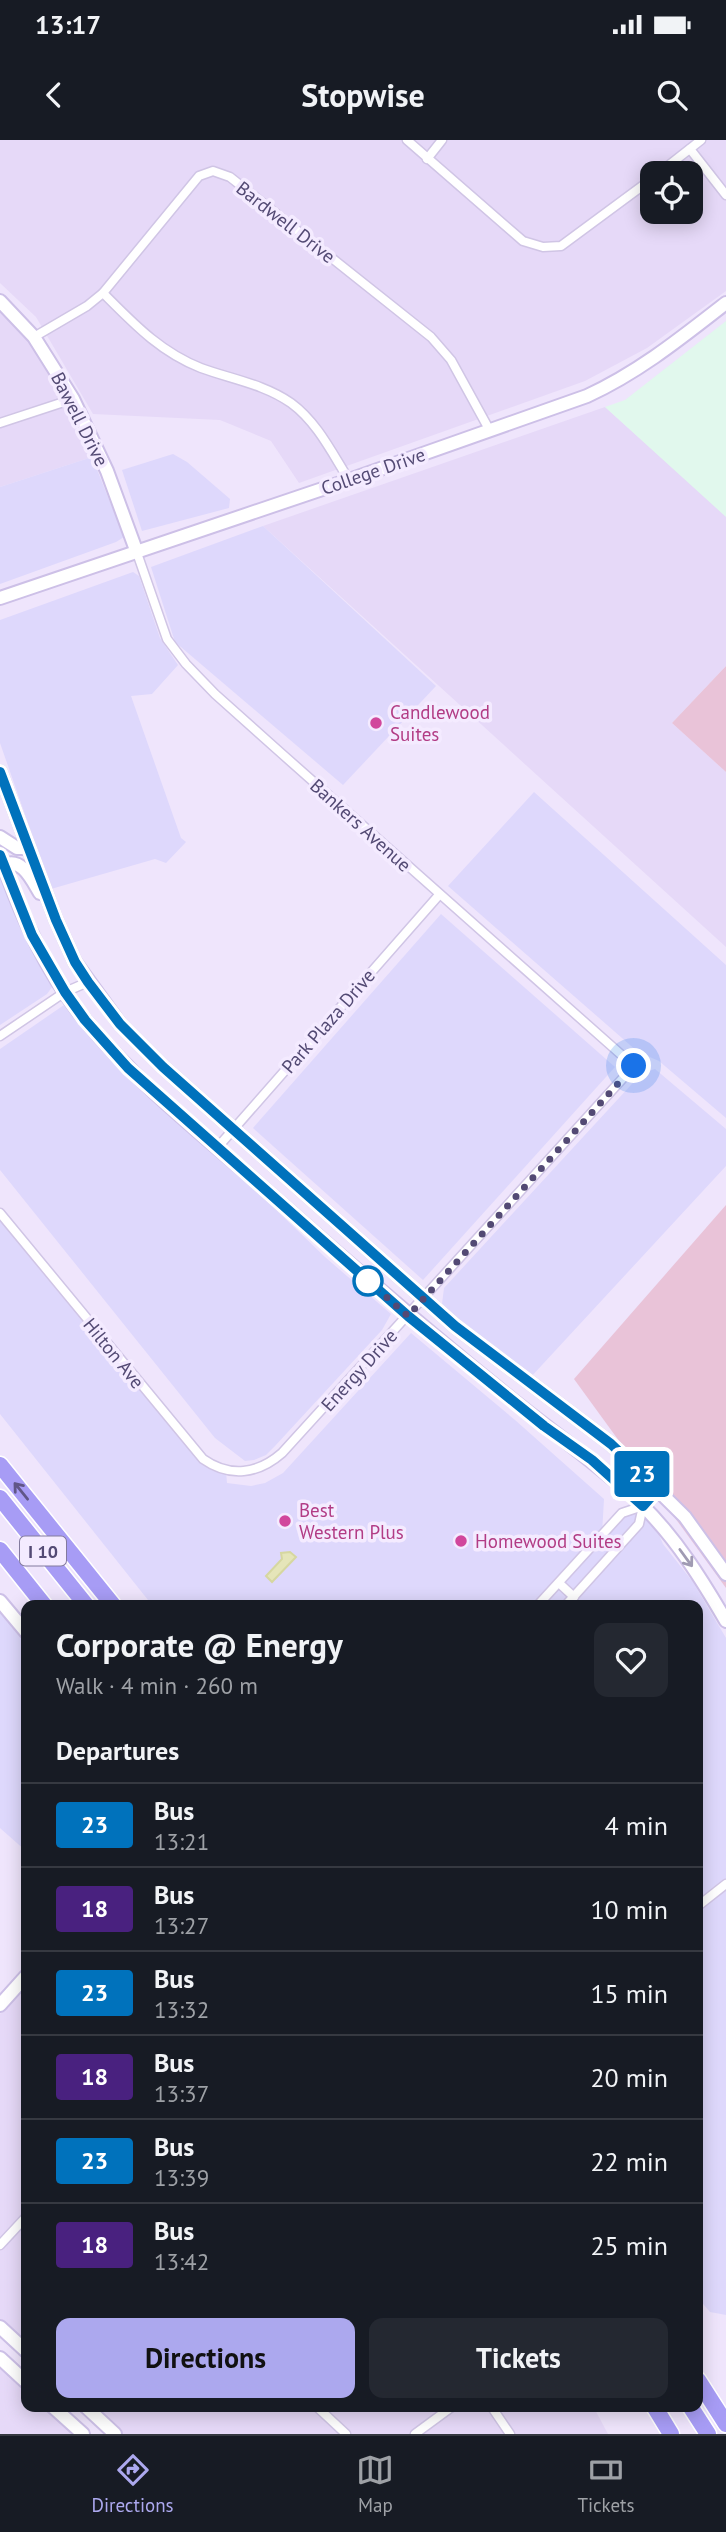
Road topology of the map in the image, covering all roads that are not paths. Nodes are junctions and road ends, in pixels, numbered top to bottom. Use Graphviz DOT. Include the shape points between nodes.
graph roads {
  1 [pos="407,140"];
  2 [pos="442,140"];
  3 [pos="701,140"];
  4 [pos="690,149"];
  5 [pos="427,159"];
  6 [pos="674,161"];
  7 [pos="640,188"];
  8 [pos="726,195"];
  9 [pos="103,293"];
  10 [pos="0,301"];
  11 [pos="726,303"];
  12 [pos="34,337"];
  13 [pos="73,399"];
  14 [pos="0,422"];
  15 [pos="490,431"];
  16 [pos="349,480"];
  17 [pos="136,550"];
  18 [pos="0,598"];
  19 [pos="0,772"];
  20 [pos="0,837"];
  21 [pos="28,848"];
  22 [pos="2,860"];
  23 [pos="439,895"];
  24 [pos="49,902"];
  25 [pos="88,982"];
  26 [pos="65,992"];
  27 [pos="85,1020"];
  28 [pos="120,1024"];
  29 [pos="0,1037"];
  30 [pos="634,1066"];
  31 [pos="233,1129"];
  32 [pos="217,1148"];
  33 [pos="0,1213"];
  34 [pos="327,1214"];
  35 [pos="295,1216"];
  36 [pos="424,1299"];
  37 [pos="408,1316"];
  38 [pos="0,1465"];
  39 [pos="242,1472"];
  40 [pos="658,1489"];
  41 [pos="0,1498"];
  42 [pos="643,1506"];
  43 [pos="0,1550"];
  44 [pos="726,1574"];
  45 [pos="559,1583"];
  46 [pos="573,1597"];
  47 [pos="40,1600"];
  48 [pos="82,1600"];
  49 [pos="109,1600"];
  50 [pos="543,1600"];
  51 [pos="570,1600"];
  52 [pos="0,1601"];
  53 [pos="726,1621"];
  54 [pos="21,1626"];
  55 [pos="726,1884"];
  56 [pos="703,1902"];
  57 [pos="21,1982"];
  58 [pos="0,2005"];
  59 [pos="21,2222"];
  60 [pos="0,2245"];
  61 [pos="0,2327"];
  62 [pos="21,2346"];
  63 [pos="0,2358"];
  64 [pos="21,2377"];
  65 [pos="703,2388"];
  66 [pos="58,2412"];
  67 [pos="92,2412"];
  68 [pos="322,2412"];
  69 [pos="445,2412"];
  70 [pos="496,2412"];
  71 [pos="657,2412"];
  72 [pos="694,2412"];
  73 [pos="97,2417"];
  74 [pos="726,2424"];
  75 [pos="82,2434"];
  76 [pos="116,2434"];
  77 [pos="346,2434"];
  78 [pos="415,2434"];
  79 [pos="510,2434"];
  80 [pos="671,2434"];
  81 [pos="708,2434"];
  1 -- 5 [label="street"];
  2 -- 5 [label="street"];
  3 -- 4 [label="street"];
  4 -- 6 [label="street"];
  4 -- 8 [label="street"];
  5 -- 7 [label="street" via="523,241 543,247 561,246"];
  9 -- 12 [label="street, Bardwell Drive"];
  9 -- 15 [label="street, Bardwell Drive" via="199,176 213,171 230,177 431,337 451,360"];
  9 -- 16 [label="street" via="144,334 173,355 291,403 315,426"];
  10 -- 12 [label="street, Bawell Drive"];
  11 -- 15 [label="street, College Drive" via="617,383"];
  12 -- 13 [label="street, Bawell Drive"];
  13 -- 14 [label="street"];
  13 -- 17 [label="street, Bawell Drive" via="107,471"];
  15 -- 16 [label="street, College Drive"];
  16 -- 17 [label="street, College Drive"];
  17 -- 18 [label="street, College Drive"];
  17 -- 23 [label="street, Bankers Avenue" via="167,639 186,664"];
  19 -- 21 [label="street"];
  20 -- 21 [label="street" via="17,848"];
  21 -- 24 [label="street"];
  22 -- 24 [label="street" via="21,866"];
  22 -- 26 [label="street" via="32,935"];
  23 -- 30 [label="street, Bankers Avenue"];
  23 -- 31 [label="street, Park Plaza Drive"];
  24 -- 25 [label="street"];
  25 -- 26 [label="street"];
  25 -- 28 [label="street"];
  26 -- 27 [label="street"];
  26 -- 29 [label="street"];
  27 -- 28 [label="street" via="99,1016"];
  27 -- 32 [label="street" via="128,1068"];
  28 -- 31 [label="street"];
  30 -- 36 [label="street, Energy Drive"];
  31 -- 32 [label="street, Park Plaza Drive"];
  31 -- 34 [label="street"];
  32 -- 35 [label="street"];
  33 -- 39 [label="street, Hilton Ave" via="190,1446 214,1467"];
  34 -- 35 [label="street" via="302,1210"];
  34 -- 36 [label="street"];
  35 -- 37 [label="street"];
  36 -- 37 [label="street, Energy Drive"];
  36 -- 40 [label="street" via="502,1364 611,1444"];
  37 -- 39 [label="street, Energy Drive" via="282,1454 257,1470"];
  37 -- 42 [label="street" via="592,1460"];
  49 -- 38 [label="highway, one-way"];
  40 -- 42 [label="street"];
  40 -- 44 [label="street" via="685,1517"];
  41 -- 48 [label="highway, I 10"];
  42 -- 45 [label="street" via="622,1513"];
  42 -- 46 [label="street" via="639,1524"];
  42 -- 53 [label="street, one-way" via="674,1541"];
  43 -- 47 [label="highway, I 10"];
  45 -- 46 [label="street"];
  45 -- 50 [label="street"];
  46 -- 51 [label="street"];
  52 -- 54 [label="street"];
  55 -- 56 [label="street"];
  57 -- 58 [label="street"];
  59 -- 60 [label="street"];
  61 -- 62 [label="street"];
  63 -- 64 [label="street"];
  65 -- 74 [label="highway"];
  66 -- 75 [label="street"];
  67 -- 73 [label="street"];
  68 -- 77 [label="street"];
  69 -- 78 [label="street"];
  70 -- 79 [label="street"];
  71 -- 80 [label="highway"];
  72 -- 81 [label="highway"];
  73 -- 75 [label="street"];
  73 -- 76 [label="street"];
}
